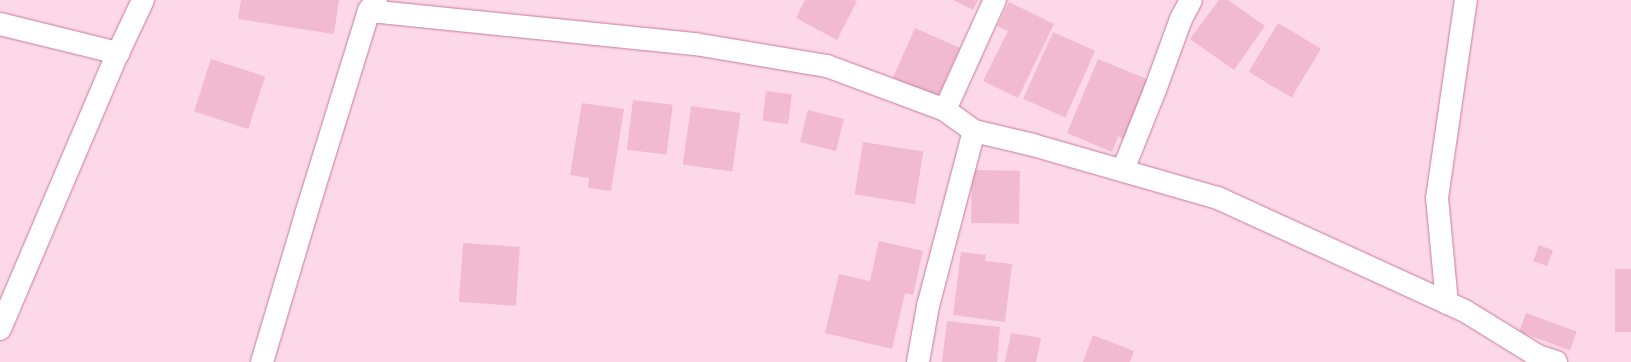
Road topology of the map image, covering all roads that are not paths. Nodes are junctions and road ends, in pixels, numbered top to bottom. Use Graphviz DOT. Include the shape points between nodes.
graph roads {
  1 [pos="143,0"];
  2 [pos="995,0"];
  3 [pos="1192,0"];
  4 [pos="1466,0"];
  5 [pos="372,5"];
  6 [pos="0,24"];
  7 [pos="118,53"];
  8 [pos="945,110"];
  9 [pos="974,131"];
  10 [pos="1122,170"];
  11 [pos="1447,303"];
  12 [pos="0,329"];
  13 [pos="262,362"];
  14 [pos="918,362"];
  15 [pos="1556,362"];
  1 -- 7 [label="street"];
  2 -- 8 [label="street"];
  3 -- 10 [label="street" via="1181,19"];
  4 -- 11 [label="street" via="1437,198"];
  5 -- 8 [label="street" via="711,46 827,66"];
  5 -- 13 [label="street"];
  6 -- 7 [label="street"];
  7 -- 12 [label="street"];
  8 -- 9 [label="street"];
  9 -- 10 [label="street"];
  9 -- 14 [label="street" via="928,306"];
  10 -- 11 [label="street" via="1218,198"];
  11 -- 15 [label="street" via="1465,311 1538,356"];
}
